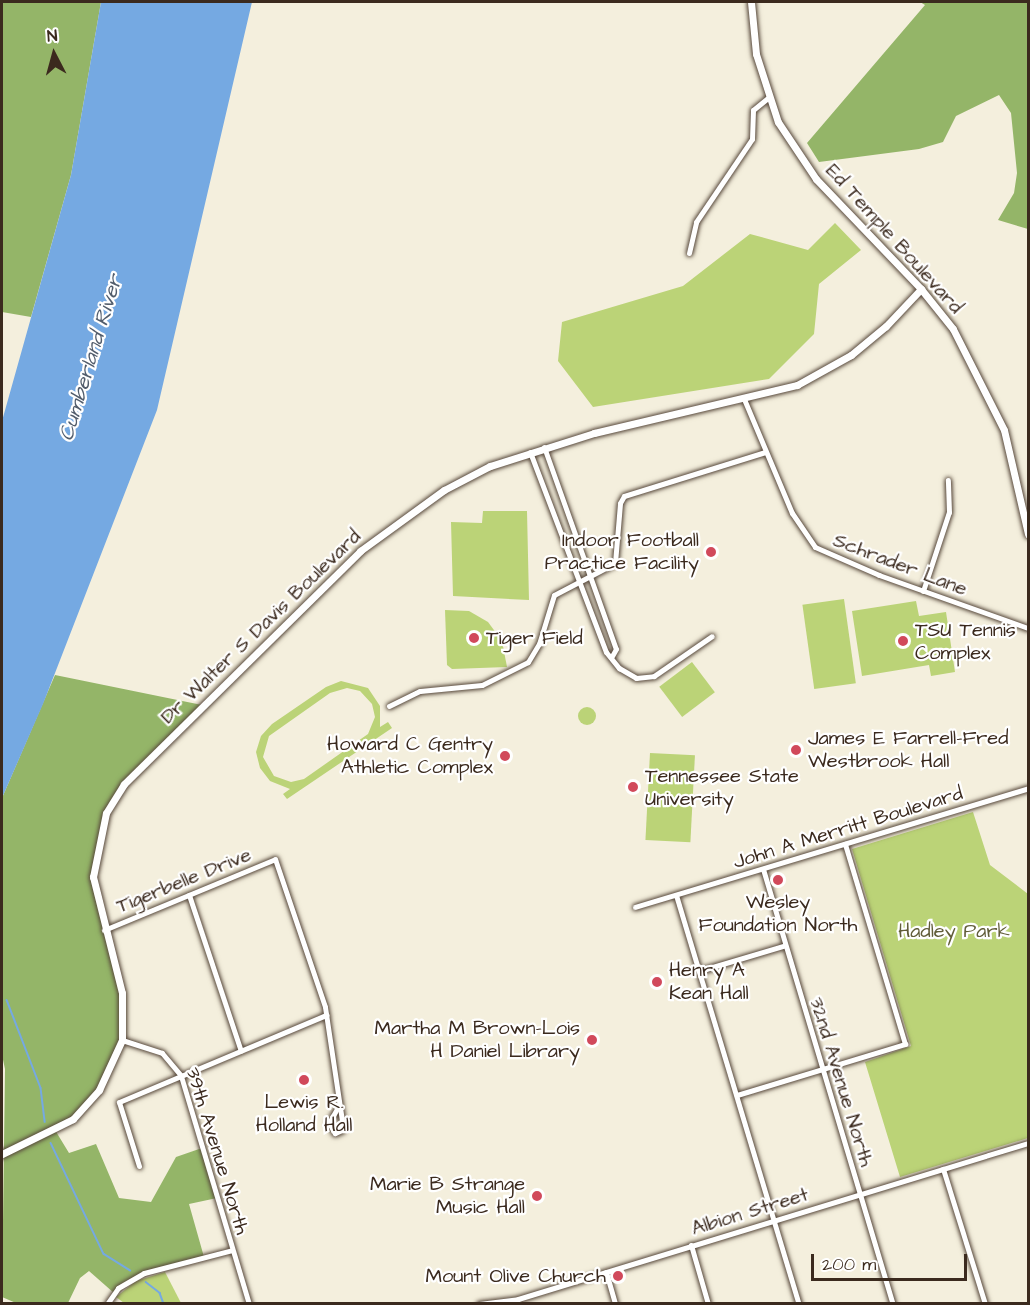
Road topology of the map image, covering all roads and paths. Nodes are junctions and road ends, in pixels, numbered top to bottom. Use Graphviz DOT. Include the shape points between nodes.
graph roads {
  1 [pos="751,2"];
  2 [pos="768,98"];
  3 [pos="689,253"];
  4 [pos="921,289"];
  5 [pos="744,399"];
  6 [pos="544,447"];
  7 [pos="530,452"];
  8 [pos="765,452"];
  9 [pos="948,480"];
  10 [pos="1029,534"];
  11 [pos="590,577"];
  12 [pos="579,581"];
  13 [pos="923,591"];
  14 [pos="1029,628"];
  15 [pos="712,636"];
  16 [pos="612,656"];
  17 [pos="389,706"];
  18 [pos="1029,788"];
  19 [pos="845,844"];
  20 [pos="763,869"];
  21 [pos="189,895"];
  22 [pos="676,895"];
  23 [pos="635,907"];
  24 [pos="105,930"];
  25 [pos="783,946"];
  26 [pos="699,971"];
  27 [pos="326,1015"];
  28 [pos="122,1040"];
  29 [pos="241,1051"];
  30 [pos="820,1070"];
  31 [pos="181,1076"];
  32 [pos="737,1095"];
  33 [pos="339,1105"];
  34 [pos="1028,1145"];
  35 [pos="2,1154"];
  36 [pos="139,1166"];
  37 [pos="943,1169"];
  38 [pos="860,1194"];
  39 [pos="774,1220"];
  40 [pos="691,1245"];
  41 [pos="232,1250"];
  42 [pos="606,1272"];
  43 [pos="107,1304"];
  44 [pos="249,1304"];
  45 [pos="479,1304"];
  46 [pos="615,1304"];
  47 [pos="708,1304"];
  48 [pos="799,1304"];
  49 [pos="893,1304"];
  50 [pos="985,1304"];
  1 -- 2 [label="main road, Ed Temple Boulevard" via="756,54"];
  2 -- 3 [label="street" via="753,110 752,139 696,222"];
  2 -- 4 [label="main road, Ed Temple Boulevard" via="799,157 816,179"];
  4 -- 5 [label="main road, Dr Walter S Davis Boulevard" via="851,355 797,385"];
  4 -- 10 [label="main road, Ed Temple Boulevard" via="953,329 995,408 1016,469"];
  5 -- 6 [label="main road, Dr Walter S Davis Boulevard"];
  5 -- 8 [label="street, Schrader Lane"];
  6 -- 7 [label="main road, Dr Walter S Davis Boulevard"];
  6 -- 11 [label="street"];
  7 -- 12 [label="street"];
  7 -- 24 [label="main road, Dr Walter S Davis Boulevard" via="490,466 444,490 360,551 124,783 106,813 96,850 93,877"];
  8 -- 11 [label="street" via="624,496 620,503 615,561 611,568"];
  8 -- 13 [label="street, Schrader Lane" via="792,513 812,543 837,559"];
  9 -- 13 [label="street" via="949,512"];
  11 -- 12 [label="street"];
  11 -- 16 [label="street" via="616,649"];
  12 -- 16 [label="street" via="606,652"];
  12 -- 17 [label="street" via="554,595 538,647 519,668 482,685 420,692"];
  13 -- 14 [label="street, Schrader Lane"];
  15 -- 16 [label="street" via="647,678 628,675"];
  18 -- 19 [label="street, John A Merritt Boulevard"];
  19 -- 20 [label="street, John A Merritt Boulevard"];
  19 -- 30 [label="street" via="905,1044"];
  20 -- 22 [label="street, John A Merritt Boulevard"];
  20 -- 25 [label="street, 32nd Avenue North"];
  21 -- 24 [label="street, Tigerbelle Drive"];
  21 -- 27 [label="street, Tigerbelle Drive" via="275,860"];
  21 -- 29 [label="street"];
  22 -- 23 [label="street, John A Merritt Boulevard"];
  22 -- 26 [label="street"];
  24 -- 28 [label="main road, Dr Walter S Davis Boulevard" via="122,993"];
  25 -- 26 [label="street"];
  25 -- 30 [label="street, 32nd Avenue North"];
  26 -- 32 [label="street"];
  27 -- 29 [label="street"];
  27 -- 33 [label="street"];
  28 -- 31 [label="street, 39th Avenue North" via="162,1053"];
  28 -- 35 [label="main road, Dr Walter S Davis Boulevard" via="99,1090 73,1119"];
  29 -- 31 [label="street"];
  30 -- 32 [label="street"];
  30 -- 38 [label="street, 32nd Avenue North"];
  31 -- 36 [label="street" via="119,1102"];
  31 -- 41 [label="street, 39th Avenue North"];
  32 -- 39 [label="street"];
  33 -- 33 [label="street" via="329,1124 334,1133 343,1127"];
  34 -- 37 [label="street, Albion Street"];
  37 -- 38 [label="street, Albion Street"];
  37 -- 50 [label="street"];
  38 -- 39 [label="street, Albion Street"];
  38 -- 49 [label="street, 32nd Avenue North"];
  39 -- 40 [label="street, Albion Street"];
  39 -- 48 [label="street"];
  40 -- 42 [label="street, Albion Street"];
  40 -- 47 [label="street"];
  41 -- 43 [label="street" via="144,1273 118,1288"];
  41 -- 44 [label="street, 39th Avenue North"];
  42 -- 45 [label="street, Albion Street" via="518,1299"];
  42 -- 46 [label="street"];
}
